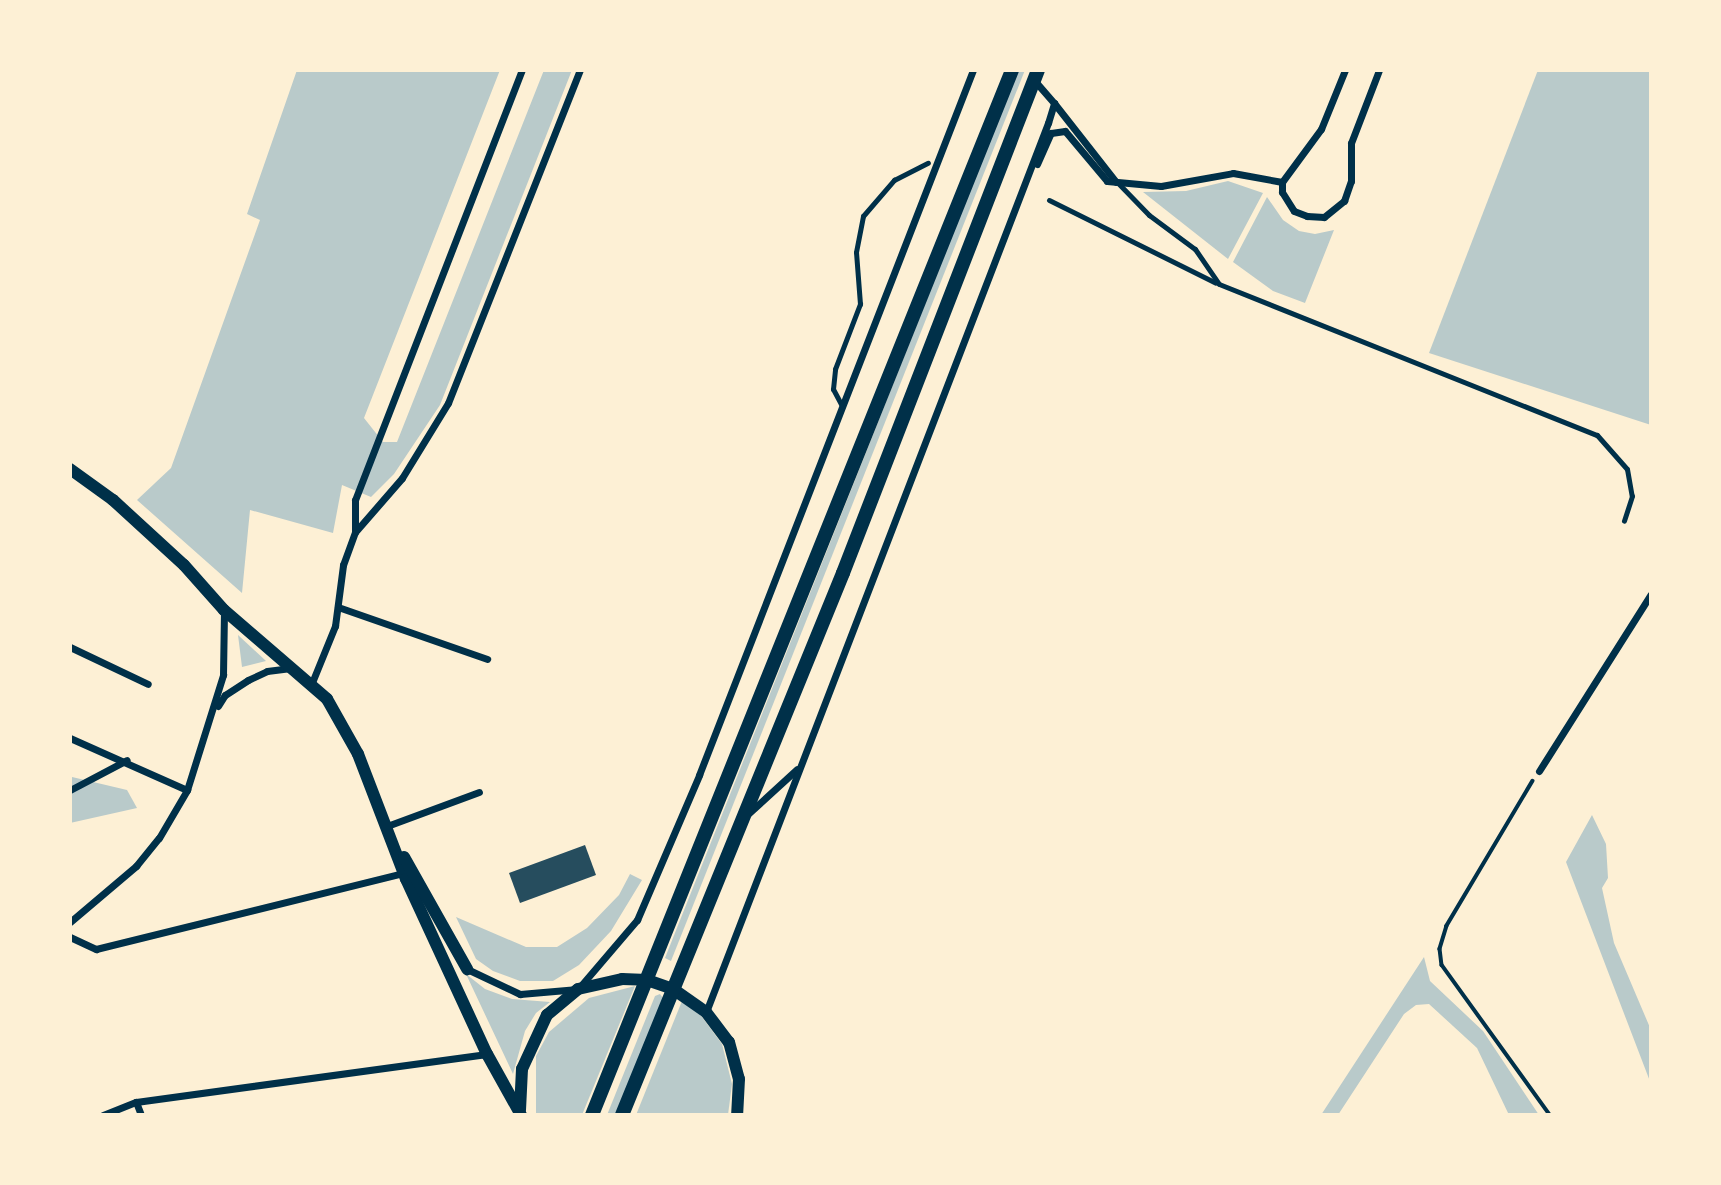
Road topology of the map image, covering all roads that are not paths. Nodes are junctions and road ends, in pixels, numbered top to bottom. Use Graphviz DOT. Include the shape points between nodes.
graph roads {
  1 [pos="522,70"];
  2 [pos="580,70"];
  3 [pos="973,70"];
  4 [pos="1012,70"];
  5 [pos="1345,70"];
  6 [pos="1379,70"];
  7 [pos="1036,75"];
  8 [pos="1054,103"];
  9 [pos="928,163"];
  10 [pos="1116,182"];
  11 [pos="1282,182"];
  12 [pos="1049,200"];
  13 [pos="1016,207"];
  14 [pos="1219,284"];
  15 [pos="841,404"];
  16 [pos="70,469"];
  17 [pos="1624,521"];
  18 [pos="355,532"];
  19 [pos="1651,594"];
  20 [pos="338,607"];
  21 [pos="224,610"];
  22 [pos="70,647"];
  23 [pos="487,659"];
  24 [pos="293,668"];
  25 [pos="148,684"];
  26 [pos="311,685"];
  27 [pos="214,713"];
  28 [pos="70,738"];
  29 [pos="127,760"];
  30 [pos="799,768"];
  31 [pos="1539,771"];
  32 [pos="70,790"];
  33 [pos="187,790"];
  34 [pos="479,792"];
  35 [pos="741,821"];
  36 [pos="387,826"];
  37 [pos="404,873"];
  38 [pos="70,922"];
  39 [pos="70,937"];
  40 [pos="467,969"];
  41 [pos="647,980"];
  42 [pos="578,989"];
  43 [pos="673,989"];
  44 [pos="706,1012"];
  45 [pos="487,1054"];
  46 [pos="136,1102"];
  47 [pos="520,1113"];
  48 [pos="103,1115"];
  49 [pos="141,1115"];
  50 [pos="592,1115"];
  51 [pos="622,1115"];
  52 [pos="737,1115"];
  1 -- 18 [label="street" via="376,441 355,500"];
  2 -- 18 [label="street" via="448,403 402,478"];
  3 -- 15 [label="street"];
  4 -- 41 [label="main road"];
  5 -- 11 [label="street" via="1321,129"];
  6 -- 11 [label="street" via="1351,143 1351,181 1338,209 1324,217 1294,211 1282,192"];
  7 -- 8 [label="street"];
  7 -- 35 [label="main road"];
  8 -- 10 [label="street"];
  8 -- 13 [label="street"];
  9 -- 15 [label="lane" via="894,180 863,216 856,252 860,304 835,369 833,389"];
  10 -- 11 [label="street" via="1161,186 1233,173"];
  10 -- 13 [label="street" via="1107,181 1065,131 1051,133"];
  10 -- 14 [label="lane" via="1149,215 1195,249"];
  12 -- 14 [label="lane"];
  13 -- 30 [label="street"];
  14 -- 17 [label="lane" via="1597,435 1627,469 1632,496"];
  15 -- 42 [label="street" via="662,868 637,920"];
  16 -- 21 [label="street" via="113,500 184,565"];
  18 -- 20 [label="street" via="343,565"];
  19 -- 31 [label="street"];
  20 -- 23 [label="street"];
  20 -- 26 [label="street" via="324,661"];
  21 -- 24 [label="street"];
  21 -- 27 [label="street" via="223,675"];
  22 -- 25 [label="street"];
  24 -- 26 [label="street"];
  24 -- 27 [label="street" via="267,671 248,680 225,695"];
  26 -- 36 [label="street" via="327,699 358,754"];
  27 -- 33 [label="street"];
  28 -- 29 [label="street"];
  29 -- 32 [label="street"];
  29 -- 33 [label="street"];
  30 -- 35 [label="street"];
  30 -- 44 [label="street"];
  33 -- 38 [label="street" via="136,866 111,892"];
  34 -- 36 [label="street"];
  35 -- 43 [label="main road"];
  36 -- 37 [label="street"];
  36 -- 40 [label="street"];
  37 -- 39 [label="street" via="96,949"];
  37 -- 45 [label="street"];
  40 -- 42 [label="street" via="520,994"];
  41 -- 42 [label="street" via="622,979"];
  41 -- 43 [label="street"];
  41 -- 50 [label="main road"];
  42 -- 47 [label="street" via="547,1015 527,1049"];
  43 -- 44 [label="street"];
  43 -- 51 [label="main road"];
  44 -- 52 [label="street" via="729,1042 739,1079"];
  45 -- 46 [label="street"];
  45 -- 47 [label="street"];
  46 -- 48 [label="street"];
  46 -- 49 [label="street"];
}
